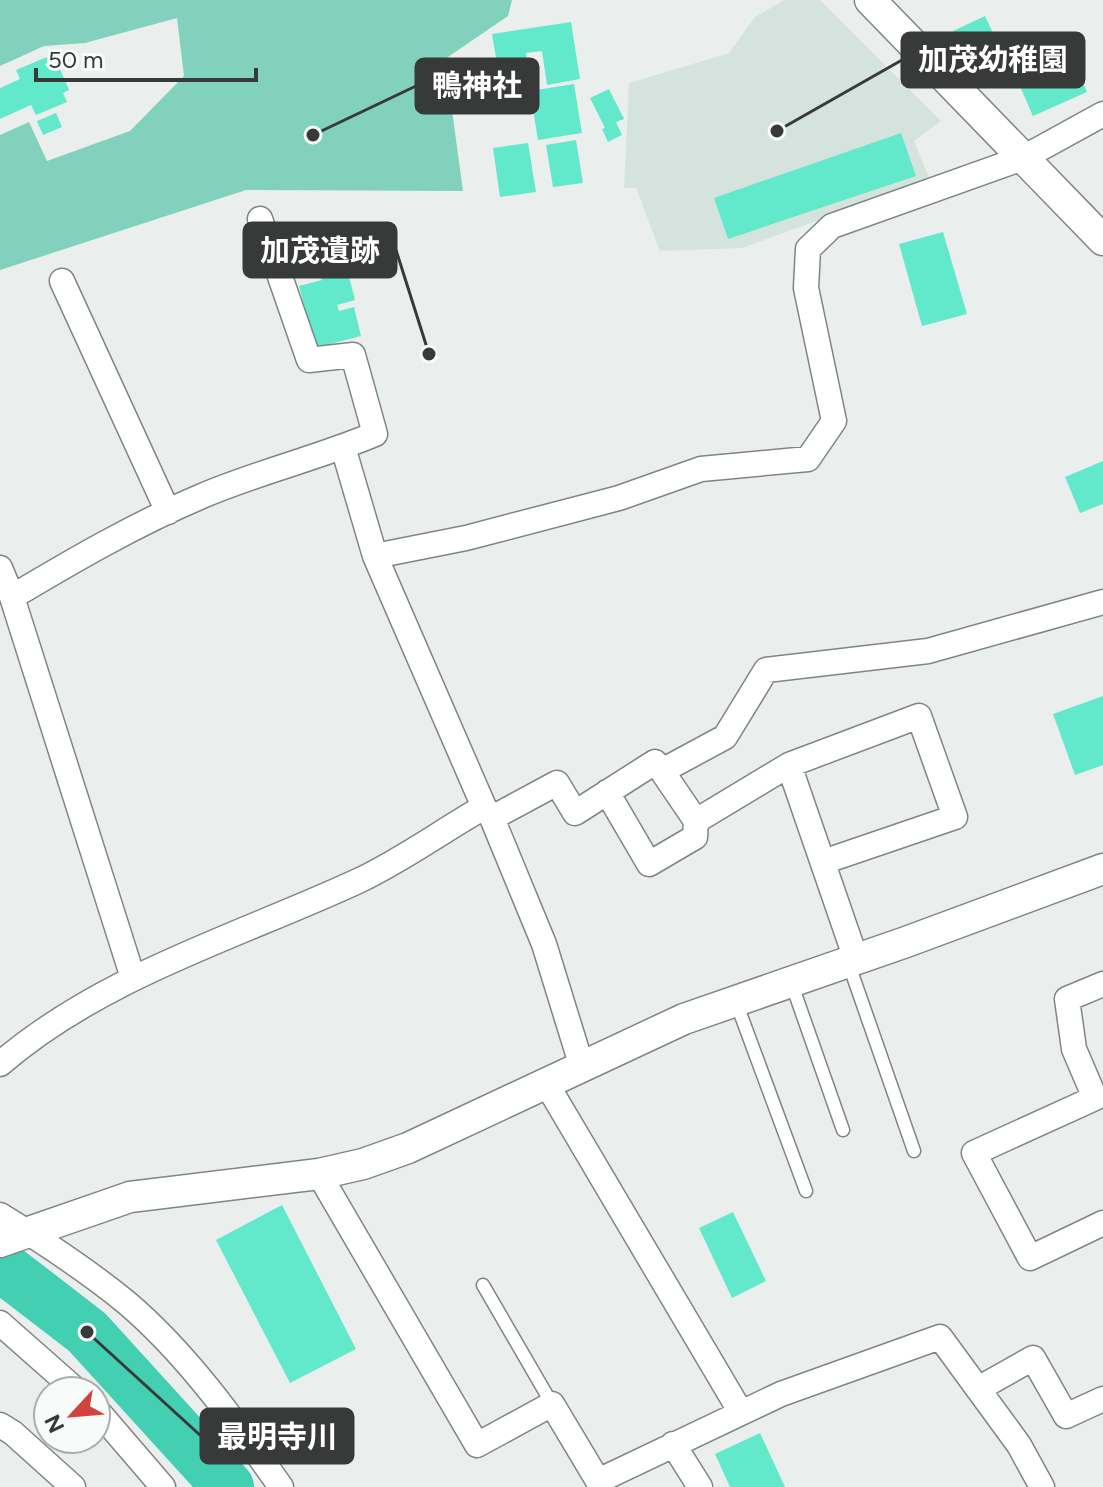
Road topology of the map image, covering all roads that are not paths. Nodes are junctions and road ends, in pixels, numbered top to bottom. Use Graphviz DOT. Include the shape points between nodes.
graph roads {
  1 [pos="870,0"];
  2 [pos="1103,114"];
  3 [pos="1023,158"];
  4 [pos="260,219"];
  5 [pos="1103,240"];
  6 [pos="62,281"];
  7 [pos="343,447"];
  8 [pos="168,512"];
  9 [pos="375,556"];
  10 [pos="0,568"];
  11 [pos="12,597"];
  12 [pos="1103,602"];
  13 [pos="789,765"];
  14 [pos="662,771"];
  15 [pos="607,792"];
  16 [pos="488,812"];
  17 [pos="696,821"];
  18 [pos="823,862"];
  19 [pos="1103,869"];
  20 [pos="852,961"];
  21 [pos="133,978"];
  22 [pos="791,982"];
  23 [pos="1103,984"];
  24 [pos="736,1001"];
  25 [pos="2,1056"];
  26 [pos="582,1067"];
  27 [pos="546,1083"];
  28 [pos="1099,1098"];
  29 [pos="843,1130"];
  30 [pos="914,1151"];
  31 [pos="319,1174"];
  32 [pos="806,1191"];
  33 [pos="1103,1223"];
  34 [pos="11,1231"];
  35 [pos="483,1285"];
  36 [pos="0,1323"];
  37 [pos="59,1375"];
  38 [pos="978,1389"];
  39 [pos="1103,1399"];
  40 [pos="552,1404"];
  41 [pos="740,1411"];
  42 [pos="0,1425"];
  43 [pos="112,1428"];
  44 [pos="673,1444"];
  45 [pos="64,1484"];
  46 [pos="163,1487"];
  47 [pos="281,1487"];
  48 [pos="700,1487"];
  49 [pos="1042,1487"];
  1 -- 3 [label="street"];
  2 -- 3 [label="street"];
  3 -- 5 [label="street"];
  3 -- 9 [label="street" via="832,226 808,249 806,288 834,421 808,459 701,469 619,498"];
  4 -- 7 [label="street" via="309,360 353,355 375,434"];
  6 -- 8 [label="street"];
  7 -- 8 [label="street"];
  7 -- 9 [label="street"];
  8 -- 11 [label="street"];
  9 -- 16 [label="street"];
  10 -- 11 [label="street"];
  11 -- 21 [label="street"];
  12 -- 14 [label="street" via="928,651 766,670 725,737"];
  13 -- 17 [label="street"];
  13 -- 18 [label="street"];
  13 -- 18 [label="street" via="919,716 955,817"];
  14 -- 15 [label="street" via="655,762"];
  14 -- 17 [label="street"];
  15 -- 16 [label="street" via="575,813 557,783"];
  15 -- 17 [label="street" via="649,864 695,837"];
  16 -- 21 [label="street" via="362,879"];
  16 -- 26 [label="street" via="544,944"];
  18 -- 20 [label="street"];
  19 -- 20 [label="street"];
  20 -- 22 [label="street"];
  20 -- 30 [label="lane"];
  21 -- 25 [label="street"];
  22 -- 24 [label="street"];
  22 -- 29 [label="lane"];
  23 -- 28 [label="street" via="1067,999 1074,1049"];
  24 -- 26 [label="street"];
  24 -- 32 [label="lane"];
  26 -- 27 [label="street"];
  27 -- 31 [label="street" via="408,1148"];
  27 -- 41 [label="street"];
  28 -- 33 [label="street" via="974,1153 1030,1258"];
  31 -- 34 [label="street" via="130,1197"];
  31 -- 40 [label="street" via="477,1445"];
  34 -- 47 [label="street" via="52,1247 149,1325 199,1376"];
  35 -- 40 [label="lane"];
  36 -- 37 [label="street"];
  38 -- 39 [label="street" via="1033,1358 1066,1416"];
  38 -- 41 [label="street" via="940,1337"];
  38 -- 49 [label="street"];
  40 -- 44 [label="street" via="598,1481"];
  41 -- 44 [label="street"];
  42 -- 45 [label="street"];
  43 -- 46 [label="street"];
  44 -- 48 [label="street"];
}
